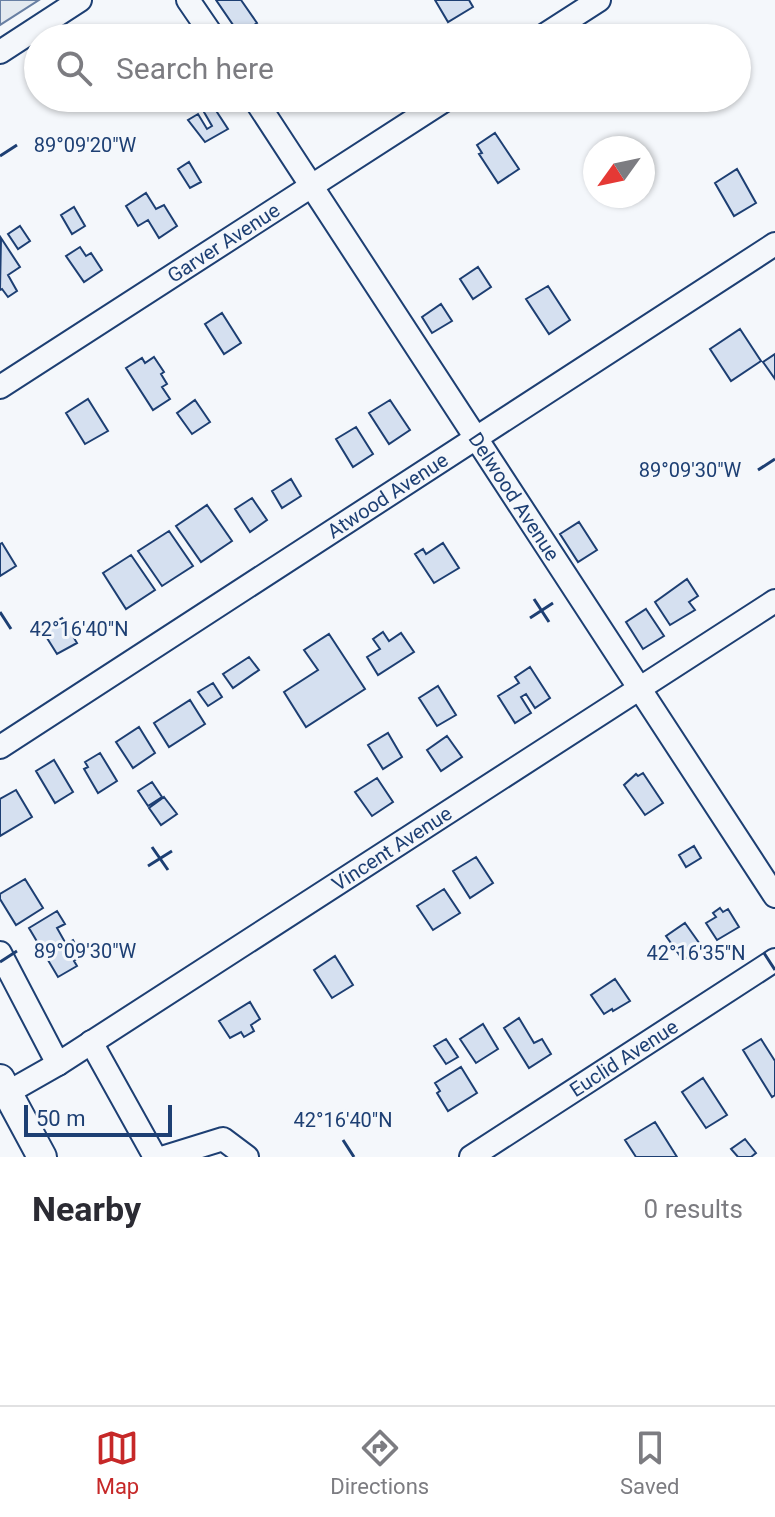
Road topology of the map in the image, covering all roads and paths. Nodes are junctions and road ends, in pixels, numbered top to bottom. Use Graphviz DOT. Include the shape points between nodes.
graph roads {
  1 [pos="80,0"];
  2 [pos="188,0"];
  3 [pos="599,0"];
  4 [pos="43,24"];
  5 [pos="204,24"];
  6 [pos="562,24"];
  7 [pos="24,36"];
  8 [pos="0,52"];
  9 [pos="263,112"];
  10 [pos="426,112"];
  11 [pos="313,185"];
  12 [pos="775,244"];
  13 [pos="0,387"];
  14 [pos="475,440"];
  15 [pos="775,601"];
  16 [pos="640,689"];
  17 [pos="0,747"];
  18 [pos="775,896"];
  19 [pos="0,953"];
  20 [pos="775,960"];
  21 [pos="91,1042"];
  22 [pos="58,1064"];
  23 [pos="2,1090"];
  24 [pos="42,1157"];
  25 [pos="165,1157"];
  26 [pos="247,1157"];
  27 [pos="471,1157"];
  1 -- 4 [label="street"];
  2 -- 5 [label="street"];
  3 -- 6 [label="street"];
  7 -- 8 [label="street"];
  9 -- 11 [label="street, Delwood Avenue"];
  10 -- 11 [label="street, Garver Avenue"];
  11 -- 13 [label="street, Garver Avenue"];
  11 -- 14 [label="street, Delwood Avenue"];
  12 -- 14 [label="street, Atwood Avenue"];
  14 -- 16 [label="street, Delwood Avenue"];
  14 -- 17 [label="street, Atwood Avenue"];
  15 -- 16 [label="street, Vincent Avenue"];
  16 -- 18 [label="street, Delwood Avenue"];
  16 -- 21 [label="street, Vincent Avenue"];
  19 -- 22 [label="street"];
  20 -- 27 [label="street, Euclid Avenue"];
  21 -- 22 [label="street, Vincent Avenue"];
  21 -- 25 [label="street"];
  22 -- 23 [label="street, Vincent Avenue"];
  23 -- 24 [label="main road"];
  25 -- 26 [label="street" via="223,1139"];
}
